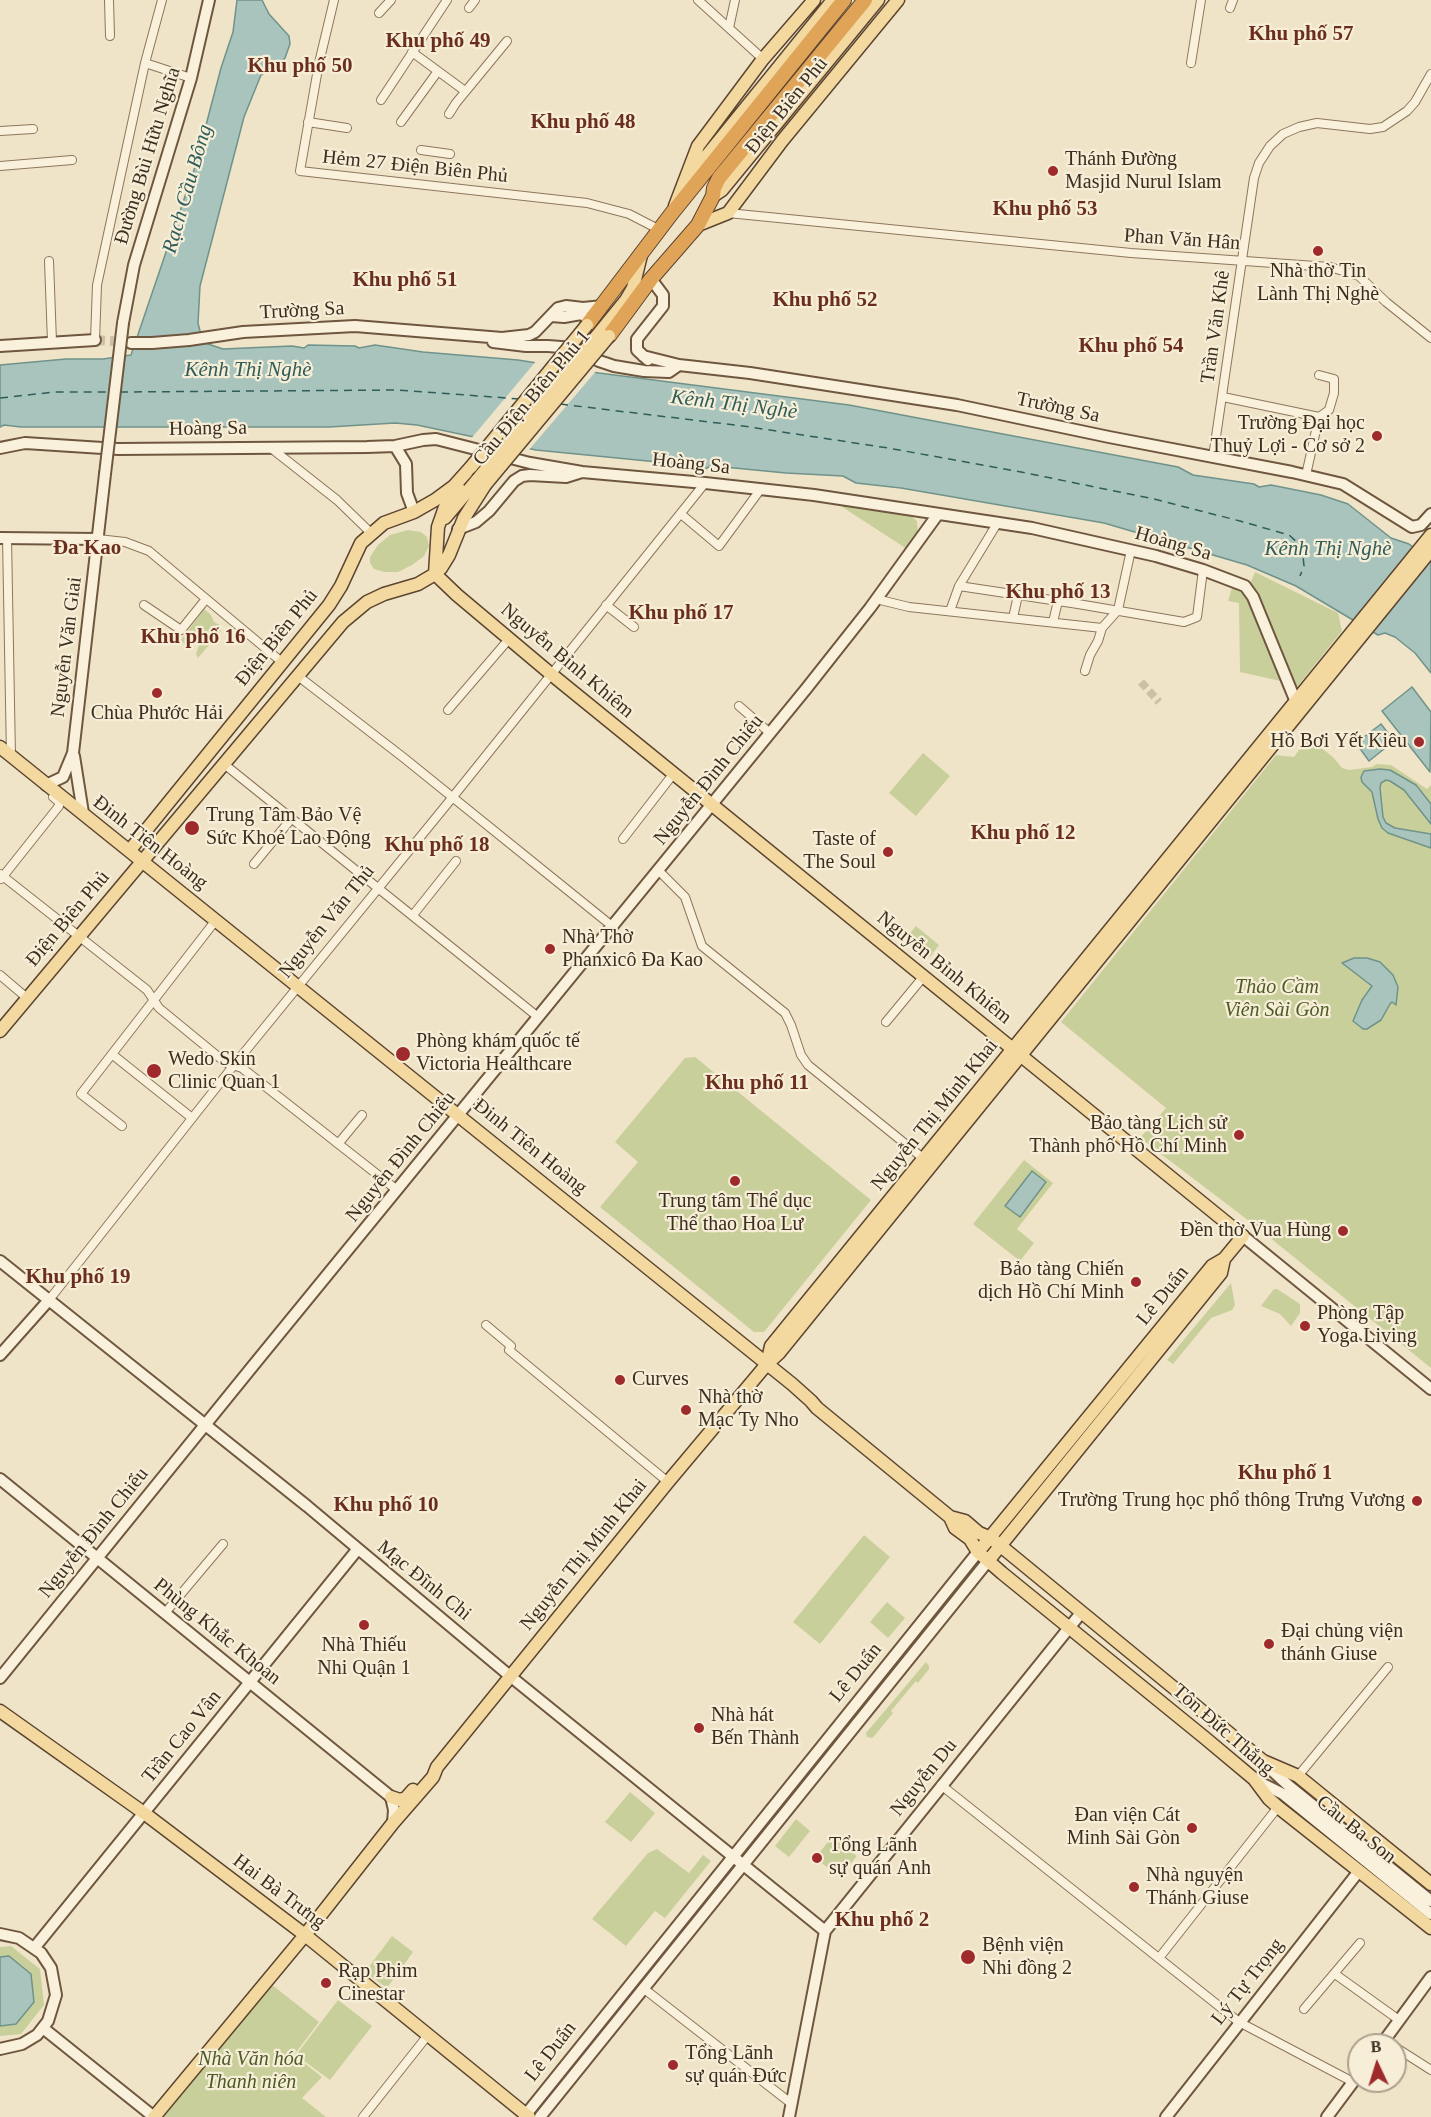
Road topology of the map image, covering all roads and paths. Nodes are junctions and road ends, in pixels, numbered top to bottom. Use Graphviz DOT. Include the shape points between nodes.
graph roads {
  1 [pos="109,0"];
  2 [pos="162,0"];
  3 [pos="208,0"];
  4 [pos="334,0"];
  5 [pos="391,0"];
  6 [pos="447,0"];
  7 [pos="475,0"];
  8 [pos="698,0"];
  9 [pos="735,0"];
  10 [pos="814,0"];
  11 [pos="833,0"];
  12 [pos="844,0"];
  13 [pos="865,0"];
  14 [pos="878,0"];
  15 [pos="898,0"];
  16 [pos="1201,0"];
  17 [pos="469,8"];
  18 [pos="380,12"];
  19 [pos="729,28"];
  20 [pos="110,36"];
  21 [pos="507,41"];
  22 [pos="412,52"];
  23 [pos="763,59"];
  24 [pos="145,63"];
  25 [pos="1191,63"];
  26 [pos="438,71"];
  27 [pos="1431,74"];
  28 [pos="191,78"];
  29 [pos="465,91"];
  30 [pos="381,100"];
  31 [pos="449,114"];
  32 [pos="308,122"];
  33 [pos="401,122"];
  34 [pos="347,128"];
  35 [pos="33,129"];
  36 [pos="0,131"];
  37 [pos="421,150"];
  38 [pos="450,153"];
  39 [pos="72,160"];
  40 [pos="0,166"];
  41 [pos="692,189"];
  42 [pos="713,196"];
  43 [pos="674,211"];
  44 [pos="728,213"];
  45 [pos="698,225"];
  46 [pos="660,230"];
  47 [pos="641,255"];
  48 [pos="49,261"];
  49 [pos="1242,261"];
  50 [pos="651,279"];
  51 [pos="603,306"];
  52 [pos="551,316"];
  53 [pos="589,322"];
  54 [pos="605,334"];
  55 [pos="480,335"];
  56 [pos="1431,338"];
  57 [pos="95,340"];
  58 [pos="52,342"];
  59 [pos="131,343"];
  60 [pos="0,346"];
  61 [pos="643,356"];
  62 [pos="679,365"];
  63 [pos="630,368"];
  64 [pos="647,368"];
  65 [pos="1319,375"];
  66 [pos="1223,397"];
  67 [pos="1319,417"];
  68 [pos="395,446"];
  69 [pos="269,447"];
  70 [pos="0,448"];
  71 [pos="1212,457"];
  72 [pos="582,472"];
  73 [pos="105,474"];
  74 [pos="1306,475"];
  75 [pos="473,476"];
  76 [pos="705,483"];
  77 [pos="760,490"];
  78 [pos="414,512"];
  79 [pos="681,514"];
  80 [pos="938,514"];
  81 [pos="1431,514"];
  82 [pos="998,522"];
  83 [pos="458,529"];
  84 [pos="370,532"];
  85 [pos="1431,535"];
  86 [pos="3,538"];
  87 [pos="98,539"];
  88 [pos="1131,550"];
  89 [pos="1431,550"];
  90 [pos="1203,570"];
  91 [pos="435,574"];
  92 [pos="959,586"];
  93 [pos="1018,595"];
  94 [pos="206,599"];
  95 [pos="876,599"];
  96 [pos="1058,601"];
  97 [pos="144,604"];
  98 [pos="606,605"];
  99 [pos="1118,610"];
  100 [pos="950,611"];
  101 [pos="1013,618"];
  102 [pos="1053,622"];
  103 [pos="634,627"];
  104 [pos="1102,628"];
  105 [pos="509,639"];
  106 [pos="283,663"];
  107 [pos="1085,671"];
  108 [pos="551,674"];
  109 [pos="298,676"];
  110 [pos="1315,686"];
  111 [pos="1296,702"];
  112 [pos="739,706"];
  113 [pos="448,710"];
  114 [pos="770,733"];
  115 [pos="0,747"];
  116 [pos="73,753"];
  117 [pos="11,757"];
  118 [pos="224,764"];
  119 [pos="674,773"];
  120 [pos="46,785"];
  121 [pos="452,798"];
  122 [pos="712,804"];
  123 [pos="83,813"];
  124 [pos="292,818"];
  125 [pos="149,825"];
  126 [pos="163,836"];
  127 [pos="623,839"];
  128 [pos="130,850"];
  129 [pos="143,861"];
  130 [pos="456,861"];
  131 [pos="254,864"];
  132 [pos="658,870"];
  133 [pos="1,877"];
  134 [pos="379,886"];
  135 [pos="1144,896"];
  136 [pos="413,915"];
  137 [pos="216,920"];
  138 [pos="612,926"];
  139 [pos="79,936"];
  140 [pos="0,975"];
  141 [pos="924,976"];
  142 [pos="299,986"];
  143 [pos="27,998"];
  144 [pos="155,1000"];
  145 [pos="538,1017"];
  146 [pos="886,1022"];
  147 [pos="0,1031"];
  148 [pos="1017,1053"];
  149 [pos="112,1055"];
  150 [pos="234,1065"];
  151 [pos="362,1115"];
  152 [pos="458,1115"];
  153 [pos="192,1118"];
  154 [pos="122,1126"];
  155 [pos="338,1144"];
  156 [pos="927,1162"];
  157 [pos="397,1190"];
  158 [pos="1243,1236"];
  159 [pos="0,1261"];
  160 [pos="49,1300"];
  161 [pos="486,1325"];
  162 [pos="0,1355"];
  163 [pos="765,1366"];
  164 [pos="1431,1389"];
  165 [pos="206,1425"];
  166 [pos="0,1479"];
  167 [pos="668,1482"];
  168 [pos="950,1517"];
  169 [pos="996,1542"];
  170 [pos="223,1544"];
  171 [pos="357,1550"];
  172 [pos="978,1552"];
  173 [pos="97,1558"];
  174 [pos="988,1561"];
  175 [pos="165,1613"];
  176 [pos="1081,1613"];
  177 [pos="1069,1627"];
  178 [pos="1118,1643"];
  179 [pos="1107,1658"];
  180 [pos="1388,1667"];
  181 [pos="510,1676"];
  182 [pos="0,1678"];
  183 [pos="250,1682"];
  184 [pos="0,1711"];
  185 [pos="1263,1761"];
  186 [pos="433,1772"];
  187 [pos="1298,1776"];
  188 [pos="1254,1779"];
  189 [pos="941,1785"];
  190 [pos="1286,1790"];
  191 [pos="391,1797"];
  192 [pos="1278,1807"];
  193 [pos="144,1813"];
  194 [pos="393,1823"];
  195 [pos="738,1861"];
  196 [pos="1359,1870"];
  197 [pos="1431,1884"];
  198 [pos="1431,1901"];
  199 [pos="1431,1914"];
  200 [pos="690,1921"];
  201 [pos="1431,1928"];
  202 [pos="825,1931"];
  203 [pos="0,1934"];
  204 [pos="305,1935"];
  205 [pos="1360,1943"];
  206 [pos="35,1947"];
  207 [pos="1159,1958"];
  208 [pos="1335,1974"];
  209 [pos="1431,1977"];
  210 [pos="633,1981"];
  211 [pos="643,1988"];
  212 [pos="1304,2009"];
  213 [pos="1399,2020"];
  214 [pos="1239,2022"];
  215 [pos="43,2028"];
  216 [pos="1391,2033"];
  217 [pos="590,2034"];
  218 [pos="428,2035"];
  219 [pos="600,2042"];
  220 [pos="0,2049"];
  221 [pos="1407,2055"];
  222 [pos="1431,2070"];
  223 [pos="1347,2074"];
  224 [pos="1347,2091"];
  225 [pos="792,2104"];
  226 [pos="527,2116"];
  227 [pos="154,2117"];
  228 [pos="363,2117"];
  229 [pos="540,2117"];
  230 [pos="789,2117"];
  231 [pos="1166,2117"];
  232 [pos="1328,2117"];
  1 -- 20 [label="street"];
  2 -- 24 [label="street"];
  3 -- 28 [label="street, Đường Bùi Hữu Nghĩa"];
  4 -- 32 [label="street, Hẻm 27 Điện Biên Phủ"];
  5 -- 18 [label="street"];
  6 -- 22 [label="street"];
  7 -- 17 [label="street"];
  8 -- 19 [label="street"];
  9 -- 19 [label="street"];
  10 -- 23 [label="main road, Điện Biên Phủ"];
  11 -- 41 [label="main road, Điện Biên Phủ" via="705,158"];
  12 -- 41 [label="highway, Điện Biên Phủ"];
  13 -- 42 [label="highway, Điện Biên Phủ" via="719,178"];
  14 -- 42 [label="main road, Điện Biên Phủ" via="722,190"];
  15 -- 44 [label="main road, Điện Biên Phủ"];
  16 -- 25 [label="street"];
  19 -- 23 [label="street"];
  21 -- 29 [label="street"];
  22 -- 26 [label="street"];
  22 -- 30 [label="street"];
  23 -- 43 [label="main road, Điện Biên Phủ" via="698,146"];
  24 -- 28 [label="street"];
  24 -- 57 [label="street" via="97,285"];
  26 -- 29 [label="street"];
  26 -- 33 [label="street"];
  27 -- 49 [label="street, Trần Văn Khê" via="1407,111 1383,127 1317,123 1283,134 1270,146 1254,178"];
  28 -- 73 [label="street, Đường Bùi Hữu Nghĩa, bridge" via="134,265"];
  29 -- 31 [label="street"];
  32 -- 34 [label="street"];
  32 -- 46 [label="street, Hẻm 27 Điện Biên Phủ" via="300,171 587,203 629,214"];
  35 -- 36 [label="street"];
  37 -- 38 [label="street"];
  39 -- 40 [label="street"];
  41 -- 43 [label="highway, Điện Biên Phủ"];
  42 -- 45 [label="highway, Điện Biên Phủ"];
  43 -- 46 [label="highway, Điện Biên Phủ"];
  44 -- 45 [label="main road, Điện Biên Phủ"];
  44 -- 49 [label="street, Phan Văn Hân"];
  45 -- 50 [label="highway, Điện Biên Phủ"];
  46 -- 47 [label="highway, Điện Biên Phủ"];
  47 -- 51 [label="highway, Điện Biên Phủ"];
  47 -- 54 [label="main road, Cầu Điện Biên Phủ 1" via="633,288"];
  48 -- 58 [label="street"];
  49 -- 56 [label="street, Phan Văn Hân" via="1330,267 1359,276"];
  49 -- 66 [label="street, Trần Văn Khê"];
  50 -- 54 [label="highway, Điện Biên Phủ"];
  50 -- 61 [label="street" via="663,295 663,306 637,339"];
  51 -- 52 [label="street" via="566,306"];
  51 -- 53 [label="highway, Điện Biên Phủ"];
  52 -- 53 [label="street" via="581,314"];
  52 -- 55 [label="street" via="529,335"];
  53 -- 75 [label="main road, bridge"];
  54 -- 75 [label="main road, Cầu Điện Biên Phủ 1, bridge"];
  55 -- 59 [label="street, Trường Sa" via="355,326"];
  55 -- 63 [label="street, Trường Sa" via="503,344 574,348 598,361"];
  57 -- 58 [label="street"];
  58 -- 60 [label="street"];
  61 -- 62 [label="street, Trường Sa"];
  61 -- 64 [label="street" via="650,363"];
  62 -- 63 [label="street, Trường Sa" via="669,372"];
  62 -- 64 [label="street, Trường Sa"];
  62 -- 71 [label="street, Trường Sa" via="957,405"];
  63 -- 64 [label="street, Trường Sa"];
  65 -- 67 [label="street" via="1334,379 1334,393 1329,410"];
  66 -- 67 [label="street"];
  66 -- 71 [label="street, Trần Văn Khê"];
  67 -- 74 [label="street"];
  68 -- 69 [label="street, Hoàng Sa"];
  68 -- 72 [label="street, Hoàng Sa" via="436,439"];
  68 -- 78 [label="street" via="406,464 407,493"];
  69 -- 70 [label="street, Hoàng Sa" via="118,449 25,443"];
  69 -- 84 [label="street" via="337,500"];
  71 -- 74 [label="street, Trường Sa"];
  72 -- 76 [label="street, Hoàng Sa"];
  72 -- 83 [label="street" via="566,477 522,476 476,522"];
  73 -- 87 [label="street, Nguyễn Văn Giai"];
  74 -- 81 [label="street, Trường Sa" via="1343,484 1408,525 1421,525"];
  75 -- 78 [label="main road, Ðiện Biên Phủ"];
  75 -- 83 [label="main road" via="470,506"];
  75 -- 91 [label="main road" via="438,527"];
  76 -- 77 [label="street, Hoàng Sa"];
  76 -- 79 [label="street, Nguyễn Văn Thủ"];
  77 -- 79 [label="street" via="719,546"];
  77 -- 80 [label="street, Hoàng Sa"];
  78 -- 84 [label="main road, Ðiện Biên Phủ" via="391,519"];
  79 -- 98 [label="street, Nguyễn Văn Thủ"];
  80 -- 82 [label="street, Hoàng Sa"];
  80 -- 95 [label="street, Nguyễn Đình Chiểu"];
  82 -- 88 [label="street, Hoàng Sa"];
  82 -- 92 [label="street"];
  83 -- 91 [label="main road" via="449,555"];
  84 -- 106 [label="main road, Ðiện Biên Phủ" via="357,548 335,596"];
  85 -- 110 [label="main road"];
  86 -- 87 [label="street"];
  86 -- 117 [label="street"];
  87 -- 94 [label="street" via="125,542 149,551"];
  87 -- 116 [label="street, Nguyễn Văn Giai"];
  88 -- 90 [label="street, Hoàng Sa"];
  88 -- 99 [label="street"];
  89 -- 110 [label="main road"];
  90 -- 99 [label="street" via="1197,617 1184,622"];
  90 -- 111 [label="street, Hoàng Sa" via="1251,592"];
  91 -- 105 [label="main road, Nguyễn Bỉnh Khiêm"];
  91 -- 109 [label="main road, Ðiện Biên Phủ" via="360,607"];
  92 -- 93 [label="street"];
  92 -- 100 [label="street"];
  93 -- 96 [label="street"];
  93 -- 101 [label="street"];
  94 -- 97 [label="street" via="181,630"];
  94 -- 106 [label="street"];
  95 -- 100 [label="street"];
  95 -- 114 [label="street, Nguyễn Đình Chiểu"];
  96 -- 99 [label="street"];
  96 -- 102 [label="street"];
  98 -- 103 [label="street"];
  98 -- 108 [label="street, Nguyễn Văn Thủ"];
  99 -- 104 [label="street"];
  100 -- 101 [label="street"];
  101 -- 102 [label="street"];
  102 -- 104 [label="street"];
  104 -- 107 [label="street"];
  105 -- 108 [label="main road, Nguyễn Bỉnh Khiêm"];
  105 -- 113 [label="street"];
  106 -- 125 [label="main road, Ðiện Biên Phủ"];
  108 -- 119 [label="main road, Nguyễn Bỉnh Khiêm"];
  108 -- 121 [label="street, Nguyễn Văn Thủ"];
  109 -- 118 [label="main road, Ðiện Biên Phủ"];
  109 -- 121 [label="street"];
  110 -- 111 [label="main road, Nguyễn Thị Minh Khai"];
  110 -- 135 [label="main road, Nguyễn Thị Minh Khai"];
  111 -- 135 [label="main road, Nguyễn Thị Minh Khai"];
  112 -- 114 [label="street"];
  114 -- 122 [label="street, Nguyễn Đình Chiểu"];
  115 -- 117 [label="main road, Đinh Tiên Hoàng"];
  116 -- 120 [label="street, Nguyễn Văn Giai" via="63,777"];
  116 -- 123 [label="street, Nguyễn Văn Giai"];
  117 -- 120 [label="main road, Đinh Tiên Hoàng"];
  118 -- 124 [label="street"];
  118 -- 126 [label="main road, Ðiện Biên Phủ"];
  119 -- 122 [label="main road, Nguyễn Bỉnh Khiêm"];
  119 -- 127 [label="street"];
  120 -- 123 [label="main road, Đinh Tiên Hoàng"];
  120 -- 133 [label="street, Đinh Tiên Hoàng" via="59,806"];
  121 -- 134 [label="street, Nguyễn Văn Thủ"];
  121 -- 138 [label="street"];
  122 -- 132 [label="street, Nguyễn Đình Chiểu"];
  122 -- 141 [label="main road, Nguyễn Bỉnh Khiêm"];
  123 -- 128 [label="main road, Đinh Tiên Hoàng"];
  124 -- 131 [label="street"];
  124 -- 134 [label="street"];
  125 -- 126 [label="main road" via="154,834"];
  125 -- 128 [label="main road, Ðiện Biên Phủ"];
  126 -- 129 [label="main road, Ðiện Biên Phủ"];
  128 -- 129 [label="main road, Đinh Tiên Hoàng"];
  129 -- 137 [label="main road, Đinh Tiên Hoàng"];
  129 -- 139 [label="main road, Điện Biên Phủ"];
  130 -- 136 [label="street"];
  132 -- 138 [label="street, Nguyễn Đình Chiểu"];
  132 -- 156 [label="street" via="685,897 702,946 784,1013 808,1065"];
  133 -- 139 [label="street"];
  134 -- 136 [label="street"];
  134 -- 142 [label="street, Nguyễn Văn Thủ"];
  135 -- 148 [label="main road, Nguyễn Thị Minh Khai"];
  136 -- 145 [label="street"];
  137 -- 142 [label="main road, Đinh Tiên Hoàng"];
  137 -- 144 [label="street"];
  138 -- 145 [label="street, Nguyễn Đình Chiểu"];
  139 -- 143 [label="main road, Điện Biên Phủ"];
  139 -- 144 [label="street"];
  140 -- 143 [label="street"];
  141 -- 146 [label="street"];
  141 -- 148 [label="main road, Nguyễn Bỉnh Khiêm"];
  142 -- 150 [label="street, Nguyễn Văn Thủ"];
  142 -- 152 [label="main road, Đinh Tiên Hoàng"];
  143 -- 147 [label="main road, Điện Biên Phủ"];
  144 -- 149 [label="street"];
  144 -- 150 [label="street" via="159,1008 226,1063"];
  145 -- 152 [label="street, Nguyễn Đình Chiểu"];
  148 -- 156 [label="main road, Nguyễn Thị Minh Khai"];
  148 -- 158 [label="main road, Nguyễn Bỉnh Khiêm"];
  149 -- 153 [label="street"];
  149 -- 154 [label="street" via="81,1094"];
  150 -- 153 [label="street, Nguyễn Văn Thủ"];
  150 -- 155 [label="street"];
  151 -- 155 [label="street"];
  152 -- 157 [label="street, Nguyễn Đình Chiểu"];
  152 -- 163 [label="main road, Đinh Tiên Hoàng"];
  153 -- 160 [label="street, Nguyễn Văn Thủ"];
  155 -- 157 [label="street"];
  156 -- 163 [label="main road, Nguyễn Thị Minh Khai" via="846,1263 771,1346"];
  157 -- 165 [label="street, Nguyễn Đình Chiểu"];
  158 -- 164 [label="street, Nguyễn Bỉnh Khiêm"];
  158 -- 169 [label="main road, Lê Duẩn" via="1224,1259 1221,1273 1113,1397"];
  159 -- 160 [label="street, Mạc Đĩnh Chi"];
  160 -- 162 [label="street, Nguyễn Văn Thủ"];
  160 -- 165 [label="street, Mạc Đĩnh Chi"];
  161 -- 167 [label="street" via="511,1346 509,1350"];
  163 -- 167 [label="main road, Nguyễn Thị Minh Khai"];
  163 -- 168 [label="main road, Đinh Tiên Hoàng" via="808,1405 817,1408"];
  165 -- 171 [label="street, Mạc Đĩnh Chi"];
  165 -- 173 [label="street, Nguyễn Đình Chiểu"];
  166 -- 173 [label="street, Phùng Khắc Khoan"];
  167 -- 181 [label="main road, Nguyễn Thị Minh Khai"];
  168 -- 169 [label="main road, Đinh Tiên Hoàng" via="965,1521"];
  168 -- 172 [label="main road, Đinh Tiên Hoàng"];
  169 -- 172 [label="main road, Lê Duẩn"];
  169 -- 174 [label="main road, Lê Duẩn"];
  169 -- 176 [label="main road, Tôn Đức Thắng"];
  170 -- 175 [label="street"];
  171 -- 181 [label="street, Mạc Đĩnh Chi"];
  171 -- 183 [label="street, Trần Cao Vân"];
  172 -- 174 [label="main road, Đinh Tiên Hoàng"];
  172 -- 195 [label="street, Lê Duẩn"];
  173 -- 175 [label="street, Phùng Khắc Khoan"];
  173 -- 182 [label="street, Nguyễn Đình Chiểu"];
  174 -- 177 [label="main road, Tôn Đức Thắng"];
  174 -- 195 [label="street, Lê Duẩn"];
  175 -- 183 [label="street, Phùng Khắc Khoan"];
  176 -- 177 [label="street, Nguyễn Du"];
  176 -- 178 [label="main road, Tôn Đức Thắng"];
  177 -- 179 [label="main road, Tôn Đức Thắng"];
  177 -- 189 [label="street, Nguyễn Du"];
  178 -- 179 [label="main road"];
  178 -- 185 [label="main road, Tôn Đức Thắng"];
  179 -- 188 [label="main road, Tôn Đức Thắng"];
  180 -- 187 [label="street"];
  181 -- 186 [label="main road, Nguyễn Thị Minh Khai"];
  181 -- 195 [label="street, Mạc Đĩnh Chi"];
  183 -- 191 [label="street, Phùng Khắc Khoan"];
  183 -- 193 [label="street, Trần Cao Vân"];
  184 -- 193 [label="main road, Hai Bà Trưng"];
  185 -- 187 [label="main road, Tôn Đức Thắng"];
  185 -- 190 [label="street, Cầu Ba Son"];
  186 -- 191 [label="main road, Nguyễn Thị Minh Khai" via="427,1773 406,1798"];
  186 -- 194 [label="main road, Nguyễn Thị Minh Khai" via="433,1777"];
  187 -- 197 [label="main road, Tôn Đức Thắng"];
  188 -- 190 [label="street, Cầu Ba Son"];
  188 -- 192 [label="main road, Tôn Đức Thắng"];
  189 -- 202 [label="street, Nguyễn Du"];
  189 -- 207 [label="street"];
  190 -- 198 [label="street, Cầu Ba Son"];
  190 -- 199 [label="street, Cầu Ba Son"];
  191 -- 194 [label="street"];
  192 -- 196 [label="main road, Tôn Đức Thắng"];
  192 -- 207 [label="street"];
  193 -- 204 [label="main road, Hai Bà Trưng"];
  193 -- 206 [label="street, Trần Cao Vân"];
  194 -- 204 [label="main road, Nguyễn Thị Minh Khai"];
  195 -- 200 [label="street, Lê Duẩn"];
  195 -- 202 [label="street, Mạc Đĩnh Chi"];
  196 -- 201 [label="main road, Tôn Đức Thắng"];
  196 -- 214 [label="street, Lý Tự Trọng"];
  200 -- 210 [label="street, Lê Duẩn"];
  200 -- 211 [label="street, Lê Duẩn"];
  202 -- 225 [label="street, Nguyễn Du"];
  203 -- 206 [label="street"];
  204 -- 218 [label="main road, Hai Bà Trưng"];
  204 -- 227 [label="main road, Nguyễn Thị Minh Khai"];
  205 -- 208 [label="street"];
  206 -- 215 [label="street" via="51,1968 56,1986 52,2012"];
  207 -- 214 [label="street"];
  208 -- 212 [label="street"];
  208 -- 213 [label="street"];
  209 -- 213 [label="street"];
  210 -- 211 [label="street"];
  210 -- 217 [label="street, Lê Duẩn"];
  211 -- 219 [label="street, Lê Duẩn"];
  211 -- 225 [label="street"];
  213 -- 216 [label="street"];
  214 -- 223 [label="street"];
  214 -- 231 [label="street, Lý Tự Trọng"];
  215 -- 220 [label="street" via="22,2044"];
  215 -- 227 [label="street"];
  217 -- 219 [label="street"];
  217 -- 226 [label="street, Lê Duẩn"];
  218 -- 226 [label="main road, Hai Bà Trưng"];
  218 -- 228 [label="street"];
  219 -- 229 [label="street, Lê Duẩn"];
  221 -- 222 [label="street"];
  224 -- 232 [label="street"];
  225 -- 230 [label="street, Nguyễn Du"];
}
